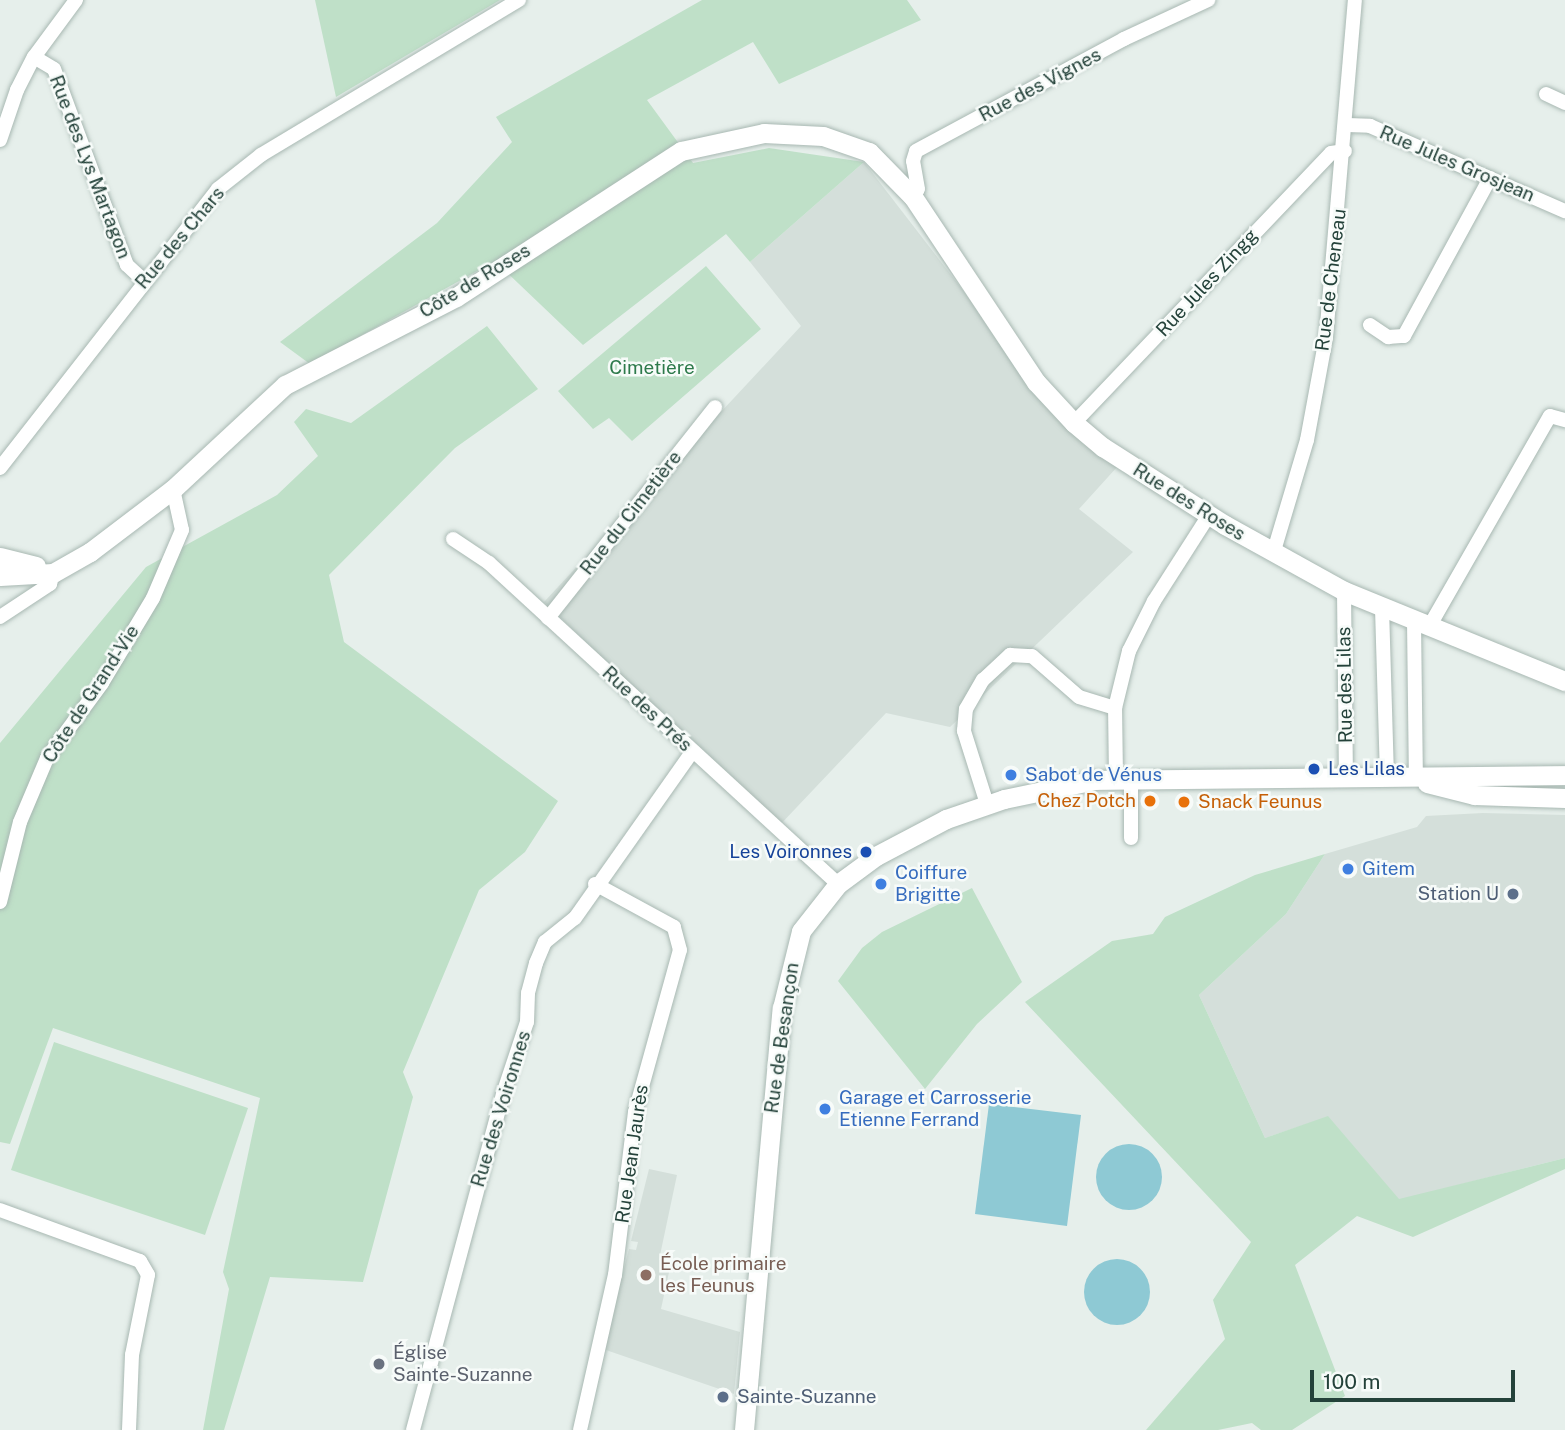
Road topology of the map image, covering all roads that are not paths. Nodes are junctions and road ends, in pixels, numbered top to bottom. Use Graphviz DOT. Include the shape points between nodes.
graph roads {
  1 [pos="76,0"];
  2 [pos="519,0"];
  3 [pos="1208,0"];
  4 [pos="1354,0"];
  5 [pos="34,57"];
  6 [pos="1545,94"];
  7 [pos="1565,103"];
  8 [pos="1347,125"];
  9 [pos="0,140"];
  10 [pos="1345,152"];
  11 [pos="1490,178"];
  12 [pos="912,197"];
  13 [pos="1565,211"];
  14 [pos="144,281"];
  15 [pos="1370,326"];
  16 [pos="715,407"];
  17 [pos="1565,420"];
  18 [pos="1074,424"];
  19 [pos="0,468"];
  20 [pos="173,489"];
  21 [pos="1209,515"];
  22 [pos="453,540"];
  23 [pos="1273,554"];
  24 [pos="0,557"];
  25 [pos="60,568"];
  26 [pos="0,576"];
  27 [pos="1344,591"];
  28 [pos="1382,608"];
  29 [pos="0,617"];
  30 [pos="548,618"];
  31 [pos="1421,624"];
  32 [pos="1565,681"];
  33 [pos="1115,708"];
  34 [pos="693,751"];
  35 [pos="1565,775"];
  36 [pos="1123,778"];
  37 [pos="1346,779"];
  38 [pos="1387,779"];
  39 [pos="1416,779"];
  40 [pos="1565,798"];
  41 [pos="988,804"];
  42 [pos="1131,838"];
  43 [pos="595,884"];
  44 [pos="838,884"];
  45 [pos="0,902"];
  46 [pos="0,1210"];
  47 [pos="129,1430"];
  48 [pos="413,1430"];
  49 [pos="580,1430"];
  50 [pos="744,1430"];
  1 -- 5 [label="street"];
  2 -- 14 [label="street, Rue des Chars" via="261,155 218,189"];
  3 -- 12 [label="street, Rue des Vignes" via="916,151 913,161 918,189"];
  4 -- 8 [label="street, Rue de Cheneau"];
  5 -- 9 [label="street" via="16,90"];
  5 -- 14 [label="street, Rue des Lys Martagon" via="54,69 127,265"];
  6 -- 7 [label="street"];
  8 -- 10 [label="street, Rue de Cheneau"];
  8 -- 11 [label="street, Rue Jules Grosjean" via="1370,127"];
  10 -- 18 [label="street, Rue Jules Zingg" via="1331,153"];
  10 -- 23 [label="street, Rue de Cheneau" via="1326,337 1307,440"];
  11 -- 13 [label="street, Rue Jules Grosjean"];
  11 -- 15 [label="street" via="1405,336 1388,337"];
  12 -- 18 [label="street, Rue des Roses" via="1036,382"];
  12 -- 20 [label="street, Côte de Roses" via="869,152 823,136 764,133 681,150 456,297 285,385"];
  14 -- 19 [label="street, Rue des Chars"];
  16 -- 30 [label="street, Rue du Cimetière"];
  17 -- 31 [label="street" via="1550,416"];
  18 -- 21 [label="street, Rue des Roses"];
  20 -- 25 [label="street, Côte de Roses"];
  20 -- 45 [label="street, Côte de Grand-Vie" via="182,530 153,598 102,683 47,758 20,822"];
  21 -- 23 [label="street, Rue des Roses"];
  21 -- 33 [label="street" via="1138,630"];
  22 -- 30 [label="street, Rue des Prés" via="489,563"];
  23 -- 27 [label="street, Rue des Roses"];
  24 -- 25 [label="street"];
  25 -- 26 [label="street"];
  25 -- 29 [label="street" via="50,584"];
  27 -- 28 [label="street, Rue des Roses"];
  27 -- 37 [label="street, Rue des Lilas"];
  28 -- 31 [label="street, Rue des Roses"];
  28 -- 38 [label="street"];
  30 -- 34 [label="street, Rue des Prés"];
  31 -- 32 [label="street, Rue des Roses"];
  31 -- 39 [label="street"];
  33 -- 36 [label="street"];
  33 -- 41 [label="street" via="1079,697 1032,656 1010,655 983,680 966,709 964,730"];
  34 -- 43 [label="street, Rue des Voironnes"];
  34 -- 44 [label="street, Rue des Prés"];
  35 -- 39 [label="street, Rue de Besançon"];
  36 -- 37 [label="street, Rue de Besançon"];
  36 -- 41 [label="street, Rue de Besançon"];
  36 -- 42 [label="street"];
  37 -- 38 [label="street, Rue de Besançon"];
  38 -- 39 [label="street, Rue de Besançon"];
  39 -- 40 [label="street, Rue de Besançon" via="1474,795"];
  41 -- 44 [label="street, Rue de Besançon" via="915,833"];
  43 -- 48 [label="street, Rue des Voironnes" via="575,918 545,942 536,963 527,1022 503,1094"];
  43 -- 49 [label="street, Rue Jean Jaurès" via="674,927 680,950 635,1112 615,1275"];
  44 -- 50 [label="street, Rue de Besançon" via="800,931 782,1008"];
  46 -- 47 [label="street" via="140,1261 148,1275 132,1355"];
}
